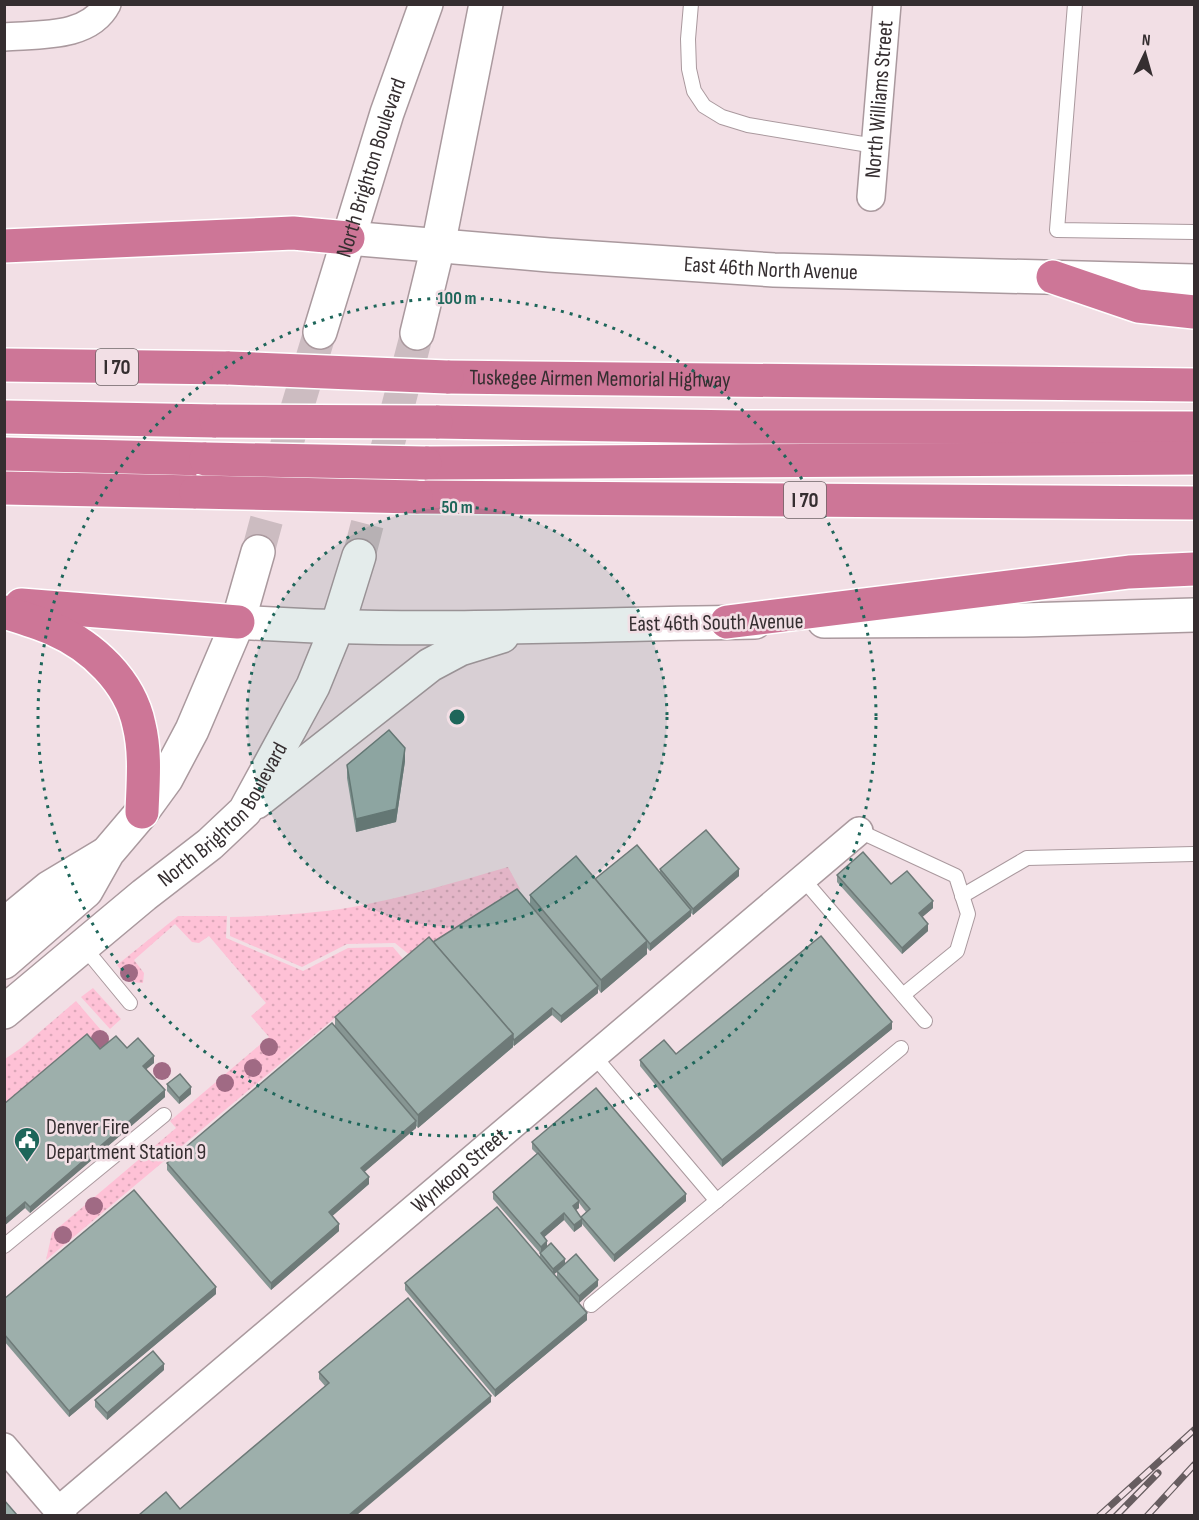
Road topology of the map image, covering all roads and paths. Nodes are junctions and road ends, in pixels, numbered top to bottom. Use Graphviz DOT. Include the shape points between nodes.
graph roads {
  1 [pos="107,4"];
  2 [pos="426,4"];
  3 [pos="486,4"];
  4 [pos="691,4"];
  5 [pos="887,4"];
  6 [pos="1075,4"];
  7 [pos="4,36"];
  8 [pos="875,146"];
  9 [pos="871,196"];
  10 [pos="1194,232"];
  11 [pos="348,238"];
  12 [pos="4,246"];
  13 [pos="438,246"];
  14 [pos="1053,277"];
  15 [pos="1194,281"];
  16 [pos="1194,312"];
  17 [pos="320,332"];
  18 [pos="417,333"];
  19 [pos="4,365"];
  20 [pos="1194,385"];
  21 [pos="4,417"];
  22 [pos="1194,428"];
  23 [pos="4,454"];
  24 [pos="1194,458"];
  25 [pos="4,488"];
  26 [pos="1194,503"];
  27 [pos="258,552"];
  28 [pos="359,556"];
  29 [pos="1194,569"];
  30 [pos="4,604"];
  31 [pos="4,612"];
  32 [pos="1194,615"];
  33 [pos="238,622"];
  34 [pos="727,622"];
  35 [pos="337,627"];
  36 [pos="529,627"];
  37 [pos="245,811"];
  38 [pos="142,812"];
  39 [pos="859,831"];
  40 [pos="108,852"];
  41 [pos="1194,854"];
  42 [pos="802,879"];
  43 [pos="962,896"];
  44 [pos="4,925"];
  45 [pos="83,946"];
  46 [pos="4,962"];
  47 [pos="903,995"];
  48 [pos="130,1003"];
  49 [pos="4,1012"];
  50 [pos="925,1021"];
  51 [pos="901,1048"];
  52 [pos="594,1056"];
  53 [pos="164,1115"];
  54 [pos="717,1201"];
  55 [pos="4,1246"];
  56 [pos="591,1305"];
  57 [pos="4,1447"];
  58 [pos="61,1513"];
  1 -- 7 [label="street" via="99,17 70,30"];
  2 -- 11 [label="main road, North Brighton Boulevard"];
  3 -- 13 [label="main road"];
  4 -- 8 [label="lane" via="689,69 694,91 704,106 722,117 748,124"];
  5 -- 8 [label="street, North Williams Street"];
  6 -- 10 [label="lane" via="1057,230"];
  8 -- 9 [label="street, North Williams Street"];
  11 -- 12 [label="highway" via="292,233"];
  11 -- 13 [label="main road, East 46th North Avenue"];
  11 -- 17 [label="main road, North Brighton Boulevard"];
  13 -- 14 [label="main road, East 46th North Avenue" via="774,270"];
  13 -- 18 [label="main road"];
  14 -- 15 [label="main road, East 46th North Avenue"];
  14 -- 16 [label="highway" via="1138,306"];
  19 -- 20 [label="highway, Tuskegee Airmen Memorial Highway / I 70, bridge" via="229,368 447,377"];
  21 -- 22 [label="highway, bridge" via="741,427"];
  23 -- 24 [label="highway, bridge" via="425,463"];
  25 -- 26 [label="highway, I 70, bridge"];
  27 -- 33 [label="main road"];
  28 -- 35 [label="main road, North Brighton Boulevard"];
  29 -- 34 [label="highway" via="1130,572"];
  30 -- 33 [label="highway"];
  31 -- 38 [label="highway" via="53,629 92,652 110,668 129,697 139,723 144,773"];
  32 -- 34 [label="main road, East 46th South Avenue"];
  33 -- 35 [label="main road, East 46th South Avenue"];
  33 -- 38 [label="main road" via="192,730"];
  34 -- 36 [label="main road, East 46th South Avenue"];
  35 -- 36 [label="main road, East 46th South Avenue"];
  35 -- 37 [label="main road, North Brighton Boulevard" via="313,686"];
  36 -- 37 [label="main road" via="460,650 430,665"];
  37 -- 45 [label="main road, North Brighton Boulevard"];
  38 -- 40 [label="main road"];
  39 -- 42 [label="street, Wynkoop Street"];
  39 -- 43 [label="lane" via="956,876"];
  40 -- 44 [label="main road" via="49,888"];
  40 -- 46 [label="main road" via="86,891"];
  41 -- 43 [label="lane" via="1027,858"];
  42 -- 47 [label="lane"];
  42 -- 52 [label="street, Wynkoop Street"];
  43 -- 47 [label="lane" via="968,914 957,951"];
  45 -- 48 [label="lane"];
  45 -- 49 [label="main road, North Brighton Boulevard"];
  47 -- 50 [label="lane"];
  51 -- 54 [label="lane"];
  52 -- 54 [label="lane"];
  52 -- 58 [label="street, Wynkoop Street"];
  53 -- 55 [label="lane"];
  54 -- 56 [label="lane"];
  57 -- 58 [label="street"];
}
